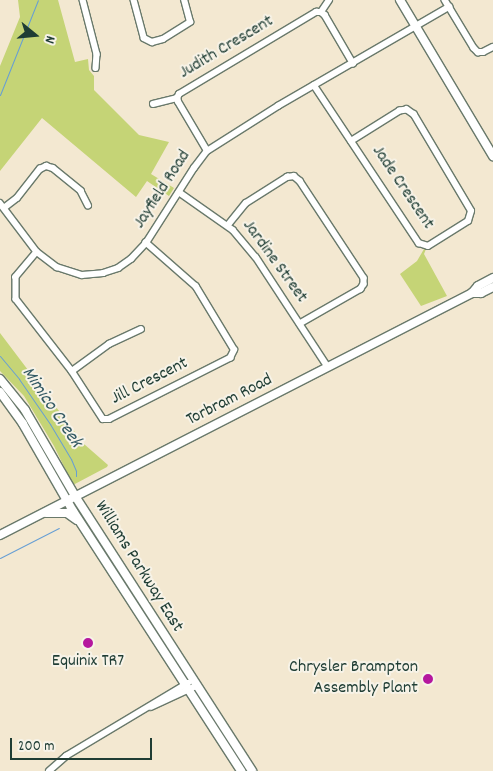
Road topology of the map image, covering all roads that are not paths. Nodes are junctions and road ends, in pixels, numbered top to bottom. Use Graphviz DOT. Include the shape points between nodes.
graph roads {
  1 [pos="83,0"];
  2 [pos="134,0"];
  3 [pos="184,0"];
  4 [pos="328,0"];
  5 [pos="400,0"];
  6 [pos="445,0"];
  7 [pos="449,7"];
  8 [pos="321,12"];
  9 [pos="416,26"];
  10 [pos="493,47"];
  11 [pos="354,63"];
  12 [pos="96,68"];
  13 [pos="314,84"];
  14 [pos="177,98"];
  15 [pos="152,104"];
  16 [pos="352,141"];
  17 [pos="207,152"];
  18 [pos="493,156"];
  19 [pos="179,192"];
  20 [pos="2,205"];
  21 [pos="88,205"];
  22 [pos="228,225"];
  23 [pos="146,243"];
  24 [pos="37,252"];
  25 [pos="493,278"];
  26 [pos="493,287"];
  27 [pos="472,293"];
  28 [pos="300,324"];
  29 [pos="141,329"];
  30 [pos="328,367"];
  31 [pos="72,371"];
  32 [pos="0,379"];
  33 [pos="0,392"];
  34 [pos="72,499"];
  35 [pos="44,513"];
  36 [pos="83,526"];
  37 [pos="0,535"];
  38 [pos="195,683"];
  39 [pos="186,688"];
  40 [pos="49,771"];
  41 [pos="241,771"];
  42 [pos="252,771"];
  1 -- 12 [label="street" via="97,54"];
  2 -- 3 [label="street" via="144,38 152,42 190,22"];
  4 -- 8 [label="street"];
  5 -- 9 [label="main road"];
  6 -- 7 [label="street"];
  7 -- 9 [label="street, Jayfield Road"];
  7 -- 10 [label="street" via="478,52"];
  8 -- 11 [label="street"];
  8 -- 14 [label="street, Judith Crescent" via="316,12"];
  9 -- 11 [label="street, Jayfield Road"];
  9 -- 18 [label="main road"];
  11 -- 13 [label="street, Jayfield Road"];
  13 -- 16 [label="street, Jade Crescent"];
  13 -- 17 [label="street, Jayfield Road"];
  14 -- 15 [label="street, Judith Crescent"];
  14 -- 17 [label="street, Judith Crescent"];
  16 -- 16 [label="street, Jade Crescent" via="423,245 428,246 468,221 471,211 414,115 407,110 400,111"];
  17 -- 19 [label="street, Jayfield Road"];
  19 -- 22 [label="street, Jardine Street"];
  19 -- 23 [label="street, Jayfield Road"];
  20 -- 21 [label="street" via="17,198 46,166 81,190"];
  20 -- 24 [label="street, Jayfield Road"];
  22 -- 28 [label="street, Jardine Street" via="256,257"];
  22 -- 28 [label="street" via="246,203 287,177 294,176 300,181 364,278 364,284 361,289"];
  23 -- 24 [label="street, Jayfield Road" via="131,260 118,268 82,275 57,267"];
  23 -- 31 [label="street, Jill Crescent" via="196,287 232,344 233,354 110,419 103,419"];
  24 -- 31 [label="street, Jill Crescent" via="16,277 16,299"];
  25 -- 27 [label="main road, Torbram Road"];
  26 -- 27 [label="main road, Torbram Road"];
  27 -- 30 [label="main road, Torbram Road"];
  28 -- 30 [label="street, Jardine Street"];
  29 -- 31 [label="street" via="108,344"];
  30 -- 34 [label="main road, Torbram Road"];
  32 -- 34 [label="main road, Williams Parkway East" via="25,410"];
  33 -- 34 [label="main road, Williams Parkway East"];
  34 -- 35 [label="main road, Torbram Road"];
  34 -- 36 [label="main road, Williams Parkway East"];
  34 -- 38 [label="main road, Williams Parkway East"];
  35 -- 36 [label="main road" via="67,514"];
  35 -- 37 [label="main road, Torbram Road"];
  36 -- 39 [label="main road, Williams Parkway East"];
  38 -- 39 [label="street"];
  38 -- 42 [label="main road, Williams Parkway East"];
  39 -- 40 [label="street" via="66,756"];
  39 -- 41 [label="main road, Williams Parkway East"];
}
